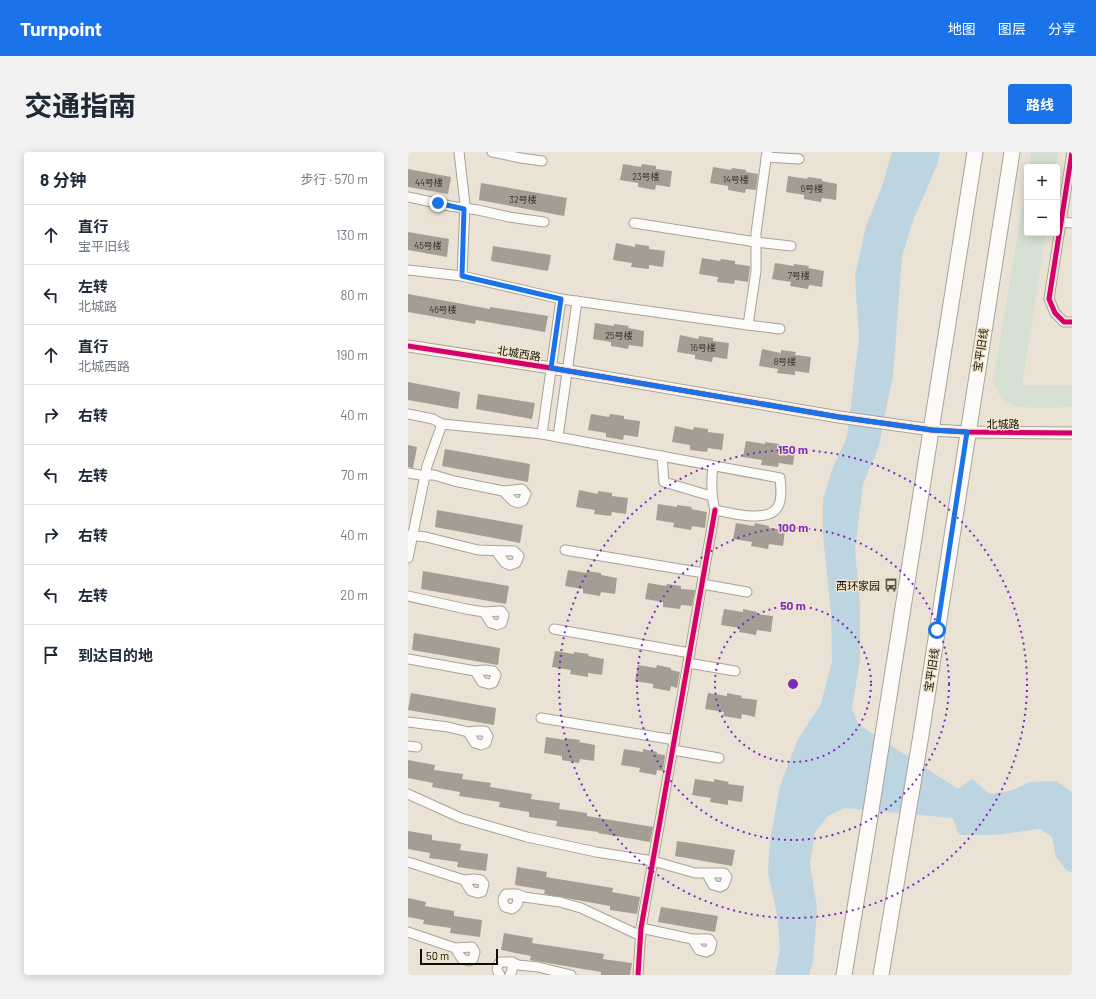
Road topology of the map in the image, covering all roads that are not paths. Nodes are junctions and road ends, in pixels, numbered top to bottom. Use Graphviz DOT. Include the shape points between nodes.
graph roads {
  1 [pos="459,152"];
  2 [pos="492,152"];
  3 [pos="975,152"];
  4 [pos="1012,152"];
  5 [pos="1072,152"];
  6 [pos="767,155"];
  7 [pos="800,159"];
  8 [pos="542,161"];
  9 [pos="408,197"];
  10 [pos="464,209"];
  11 [pos="544,222"];
  12 [pos="1061,222"];
  13 [pos="634,223"];
  14 [pos="1072,223"];
  15 [pos="756,242"];
  16 [pos="791,246"];
  17 [pos="408,270"];
  18 [pos="462,276"];
  19 [pos="561,299"];
  20 [pos="577,301"];
  21 [pos="1072,322"];
  22 [pos="748,325"];
  23 [pos="780,329"];
  24 [pos="408,346"];
  25 [pos="551,368"];
  26 [pos="568,371"];
  27 [pos="408,414"];
  28 [pos="839,417"];
  29 [pos="442,424"];
  30 [pos="932,430"];
  31 [pos="967,432"];
  32 [pos="1072,433"];
  33 [pos="542,434"];
  34 [pos="558,437"];
  35 [pos="662,456"];
  36 [pos="713,466"];
  37 [pos="408,473"];
  38 [pos="425,475"];
  39 [pos="503,491"];
  40 [pos="711,496"];
  41 [pos="715,510"];
  42 [pos="410,535"];
  43 [pos="565,550"];
  44 [pos="496,551"];
  45 [pos="408,558"];
  46 [pos="704,573"];
  47 [pos="702,584"];
  48 [pos="747,592"];
  49 [pos="408,596"];
  50 [pos="484,612"];
  51 [pos="554,630"];
  52 [pos="690,653"];
  53 [pos="408,659"];
  54 [pos="688,663"];
  55 [pos="475,671"];
  56 [pos="735,671"];
  57 [pos="541,718"];
  58 [pos="408,722"];
  59 [pos="468,732"];
  60 [pos="674,740"];
  61 [pos="673,750"];
  62 [pos="719,758"];
  63 [pos="408,794"];
  64 [pos="653,861"];
  65 [pos="408,862"];
  66 [pos="706,874"];
  67 [pos="464,880"];
  68 [pos="517,894"];
  69 [pos="408,932"];
  70 [pos="641,932"];
  71 [pos="692,939"];
  72 [pos="455,948"];
  73 [pos="512,962"];
  74 [pos="500,975"];
  75 [pos="510,975"];
  76 [pos="571,975"];
  77 [pos="638,975"];
  78 [pos="844,975"];
  79 [pos="881,975"];
  1 -- 10 [label="street"];
  2 -- 8 [label="street"];
  3 -- 30 [label="main road"];
  4 -- 31 [label="main road, 宝平旧线"];
  5 -- 12 [label="street"];
  6 -- 7 [label="street"];
  6 -- 15 [label="street"];
  9 -- 10 [label="street"];
  10 -- 11 [label="street"];
  10 -- 18 [label="street"];
  12 -- 14 [label="street"];
  12 -- 21 [label="street" via="1049,299 1055,313 1064,322"];
  13 -- 15 [label="street"];
  15 -- 16 [label="street"];
  15 -- 22 [label="street" via="756,271"];
  17 -- 18 [label="street"];
  18 -- 19 [label="street"];
  19 -- 20 [label="street"];
  19 -- 25 [label="street"];
  20 -- 22 [label="street"];
  20 -- 26 [label="street"];
  22 -- 23 [label="street"];
  24 -- 25 [label="street, 北城西路"];
  25 -- 26 [label="street, 北城西路"];
  25 -- 33 [label="street"];
  26 -- 28 [label="street, 北城西路"];
  26 -- 34 [label="street"];
  27 -- 29 [label="street" via="433,419"];
  28 -- 30 [label="street, 北城路"];
  29 -- 33 [label="street"];
  29 -- 38 [label="street"];
  30 -- 31 [label="street, 北城路"];
  30 -- 78 [label="main road"];
  31 -- 32 [label="street, 北城路"];
  31 -- 79 [label="main road, 宝平旧线"];
  33 -- 34 [label="street"];
  34 -- 35 [label="street"];
  35 -- 36 [label="street"];
  35 -- 40 [label="street" via="664,482"];
  36 -- 40 [label="street"];
  36 -- 41 [label="street" via="780,478 781,490 778,508 769,515 745,515"];
  37 -- 38 [label="street"];
  38 -- 39 [label="street"];
  38 -- 42 [label="street"];
  40 -- 41 [label="street"];
  41 -- 46 [label="street"];
  42 -- 44 [label="street" via="478,550"];
  42 -- 45 [label="street"];
  43 -- 46 [label="street"];
  46 -- 47 [label="street"];
  47 -- 48 [label="street"];
  47 -- 52 [label="street"];
  49 -- 50 [label="street"];
  51 -- 52 [label="street"];
  52 -- 54 [label="street"];
  53 -- 55 [label="street"];
  54 -- 56 [label="street"];
  54 -- 60 [label="street"];
  57 -- 60 [label="street"];
  58 -- 59 [label="street"];
  60 -- 61 [label="street"];
  61 -- 62 [label="street"];
  61 -- 64 [label="street"];
  63 -- 64 [label="street" via="461,818 527,837"];
  64 -- 66 [label="street"];
  64 -- 70 [label="street"];
  65 -- 67 [label="street"];
  68 -- 70 [label="street" via="580,908"];
  69 -- 72 [label="street"];
  70 -- 71 [label="street"];
  70 -- 77 [label="street"];
  73 -- 74 [label="street" via="500,962 497,966"];
  73 -- 75 [label="street"];
  73 -- 76 [label="street"];
}
